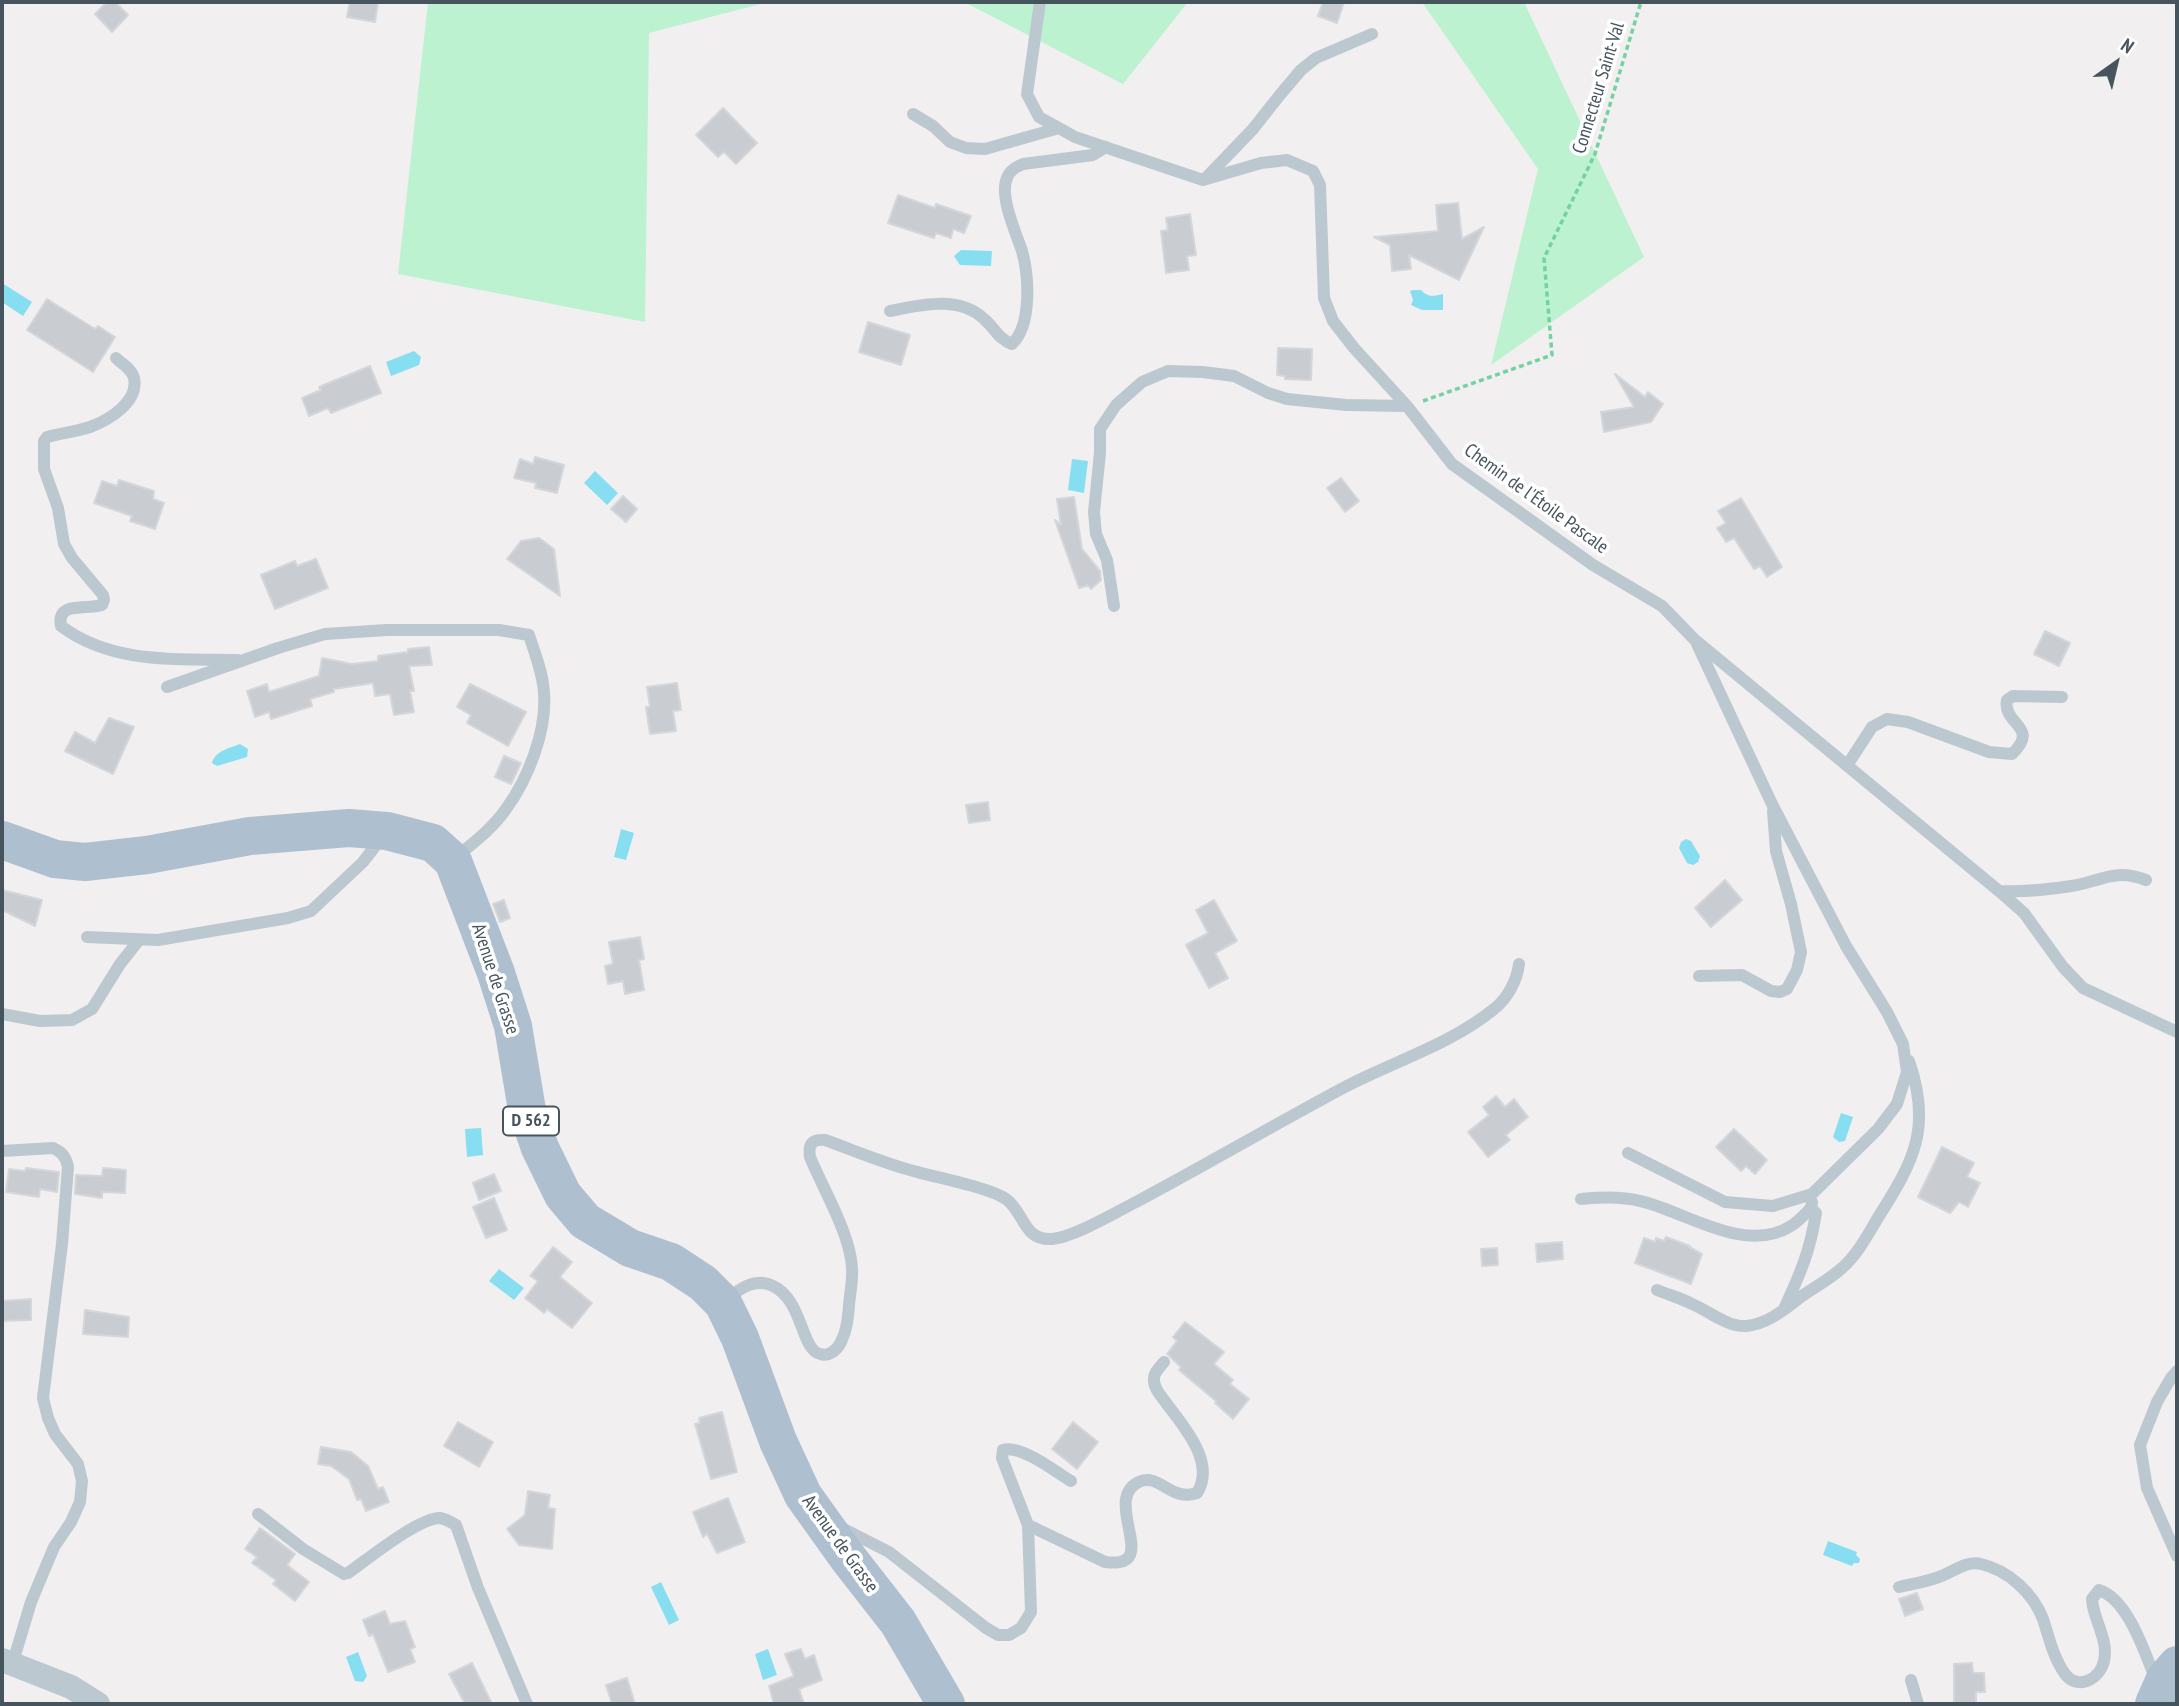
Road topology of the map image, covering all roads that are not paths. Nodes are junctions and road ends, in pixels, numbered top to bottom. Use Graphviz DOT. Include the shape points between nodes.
graph roads {
  1 [pos="1040,2"];
  2 [pos="1372,34"];
  3 [pos="913,114"];
  4 [pos="1059,128"];
  5 [pos="1106,147"];
  6 [pos="1203,180"];
  7 [pos="890,311"];
  8 [pos="116,358"];
  9 [pos="1407,406"];
  10 [pos="1114,606"];
  11 [pos="1695,640"];
  12 [pos="241,660"];
  13 [pos="167,688"];
  14 [pos="2062,697"];
  15 [pos="1848,764"];
  16 [pos="1772,804"];
  17 [pos="387,831"];
  18 [pos="2,840"];
  19 [pos="453,860"];
  20 [pos="2146,880"];
  21 [pos="1999,891"];
  22 [pos="87,937"];
  23 [pos="139,940"];
  24 [pos="1519,964"];
  25 [pos="1699,976"];
  26 [pos="2,1014"];
  27 [pos="2177,1032"];
  28 [pos="1903,1044"];
  29 [pos="2,1152"];
  30 [pos="1628,1153"];
  31 [pos="1581,1199"];
  32 [pos="1812,1201"];
  33 [pos="1657,1290"];
  34 [pos="723,1303"];
  35 [pos="1783,1310"];
  36 [pos="1164,1362"];
  37 [pos="2177,1371"];
  38 [pos="1071,1481"];
  39 [pos="258,1514"];
  40 [pos="819,1518"];
  41 [pos="1028,1525"];
  42 [pos="2177,1556"];
  43 [pos="1899,1587"];
  44 [pos="7,1661"];
  45 [pos="1911,1680"];
  46 [pos="2164,1686"];
  47 [pos="98,1704"];
  48 [pos="527,1704"];
  49 [pos="946,1704"];
  50 [pos="1918,1704"];
  1 -- 4 [label="lane" via="1027,94 1039,117"];
  2 -- 6 [label="lane" via="1316,58"];
  3 -- 4 [label="lane" via="950,142 966,148 985,149"];
  4 -- 5 [label="lane"];
  5 -- 6 [label="lane"];
  5 -- 7 [label="lane" via="1093,155 1023,164 1006,179 1027,296 1025,325 1012,344 1003,341 984,318 950,304"];
  6 -- 9 [label="lane, Chemin de l'Étoile Pascale" via="1287,160 1313,171 1320,186 1324,298 1354,348"];
  8 -- 12 [label="lane" via="134,377 128,402 92,426 44,441 44,469 64,544 104,600 102,605 63,611 61,626 76,638 111,652"];
  9 -- 10 [label="lane" via="1287,399 1234,376 1203,372 1168,371 1142,382 1116,405 1100,429 1094,512"];
  9 -- 11 [label="lane, Chemin de l'Étoile Pascale" via="1452,464 1593,565 1662,606"];
  11 -- 15 [label="lane, Chemin de l'Étoile Pascale"];
  11 -- 16 [label="lane"];
  12 -- 13 [label="lane"];
  12 -- 19 [label="lane" via="325,634 499,630 529,635 544,691 544,721 534,757 506,809"];
  14 -- 15 [label="lane" via="2013,696 2007,700 2005,708 2022,728 2023,738 2012,754 1989,752 1908,722 1887,719 1872,727"];
  15 -- 21 [label="lane, Chemin de l'Étoile Pascale"];
  16 -- 25 [label="lane" via="1776,851 1801,952 1797,970 1787,989 1780,992 1742,975"];
  16 -- 28 [label="lane"];
  17 -- 18 [label="main road" via="349,828 250,836 85,862 55,859"];
  17 -- 19 [label="main road" via="433,843"];
  17 -- 23 [label="lane" via="363,862 311,911 258,924"];
  19 -- 34 [label="main road, Avenue de Grasse / D 562" via="513,1026 527,1110 563,1195 585,1221 630,1248 671,1262"];
  20 -- 21 [label="lane" via="2116,874 2035,892"];
  21 -- 27 [label="lane, Chemin de l'Étoile Pascale" via="2024,913 2083,988"];
  22 -- 23 [label="lane"];
  23 -- 26 [label="lane" via="92,1009 72,1020 40,1021"];
  24 -- 34 [label="lane" via="1518,976 1495,1008 1449,1038 1344,1088 1119,1211 1052,1239 1028,1232 1007,1199 817,1139 808,1148 810,1157 842,1230 852,1266 847,1325 839,1346 823,1356 815,1353 792,1300 773,1285 749,1284"];
  28 -- 32 [label="lane" via="1907,1072 1897,1104"];
  28 -- 35 [label="lane" via="1919,1100 1914,1154 1905,1174 1842,1268"];
  29 -- 44 [label="lane" via="53,1148 67,1159 43,1398 55,1434 78,1464 82,1482 80,1502 54,1547"];
  30 -- 32 [label="lane" via="1726,1202 1773,1206"];
  31 -- 32 [label="lane" via="1616,1196 1650,1203 1739,1235 1755,1236 1793,1225"];
  32 -- 35 [label="lane" via="1816,1213 1811,1244"];
  33 -- 35 [label="lane" via="1735,1326 1757,1325"];
  34 -- 40 [label="main road, Avenue de Grasse / D 562" via="778,1441"];
  36 -- 41 [label="lane" via="1153,1380 1195,1444 1203,1476 1198,1493 1177,1494 1148,1479 1138,1482 1124,1503 1131,1552 1117,1563 1105,1562"];
  37 -- 42 [label="lane" via="2157,1402 2140,1445 2147,1488"];
  38 -- 41 [label="lane" via="1022,1451 1003,1450"];
  39 -- 48 [label="lane" via="344,1574 428,1521 440,1518 456,1525"];
  40 -- 41 [label="lane" via="889,1552 998,1635 1021,1629 1031,1612"];
  40 -- 49 [label="main road, Avenue de Grasse / D 562" via="898,1622"];
  43 -- 46 [label="lane" via="1936,1579 1965,1564 1979,1563 2000,1571 2036,1604 2066,1676 2075,1682 2099,1674 2104,1660 2104,1640 2092,1598 2099,1590 2105,1592 2128,1617"];
  44 -- 47 [label="street" via="71,1687"];
  45 -- 50 [label="lane"];
}
